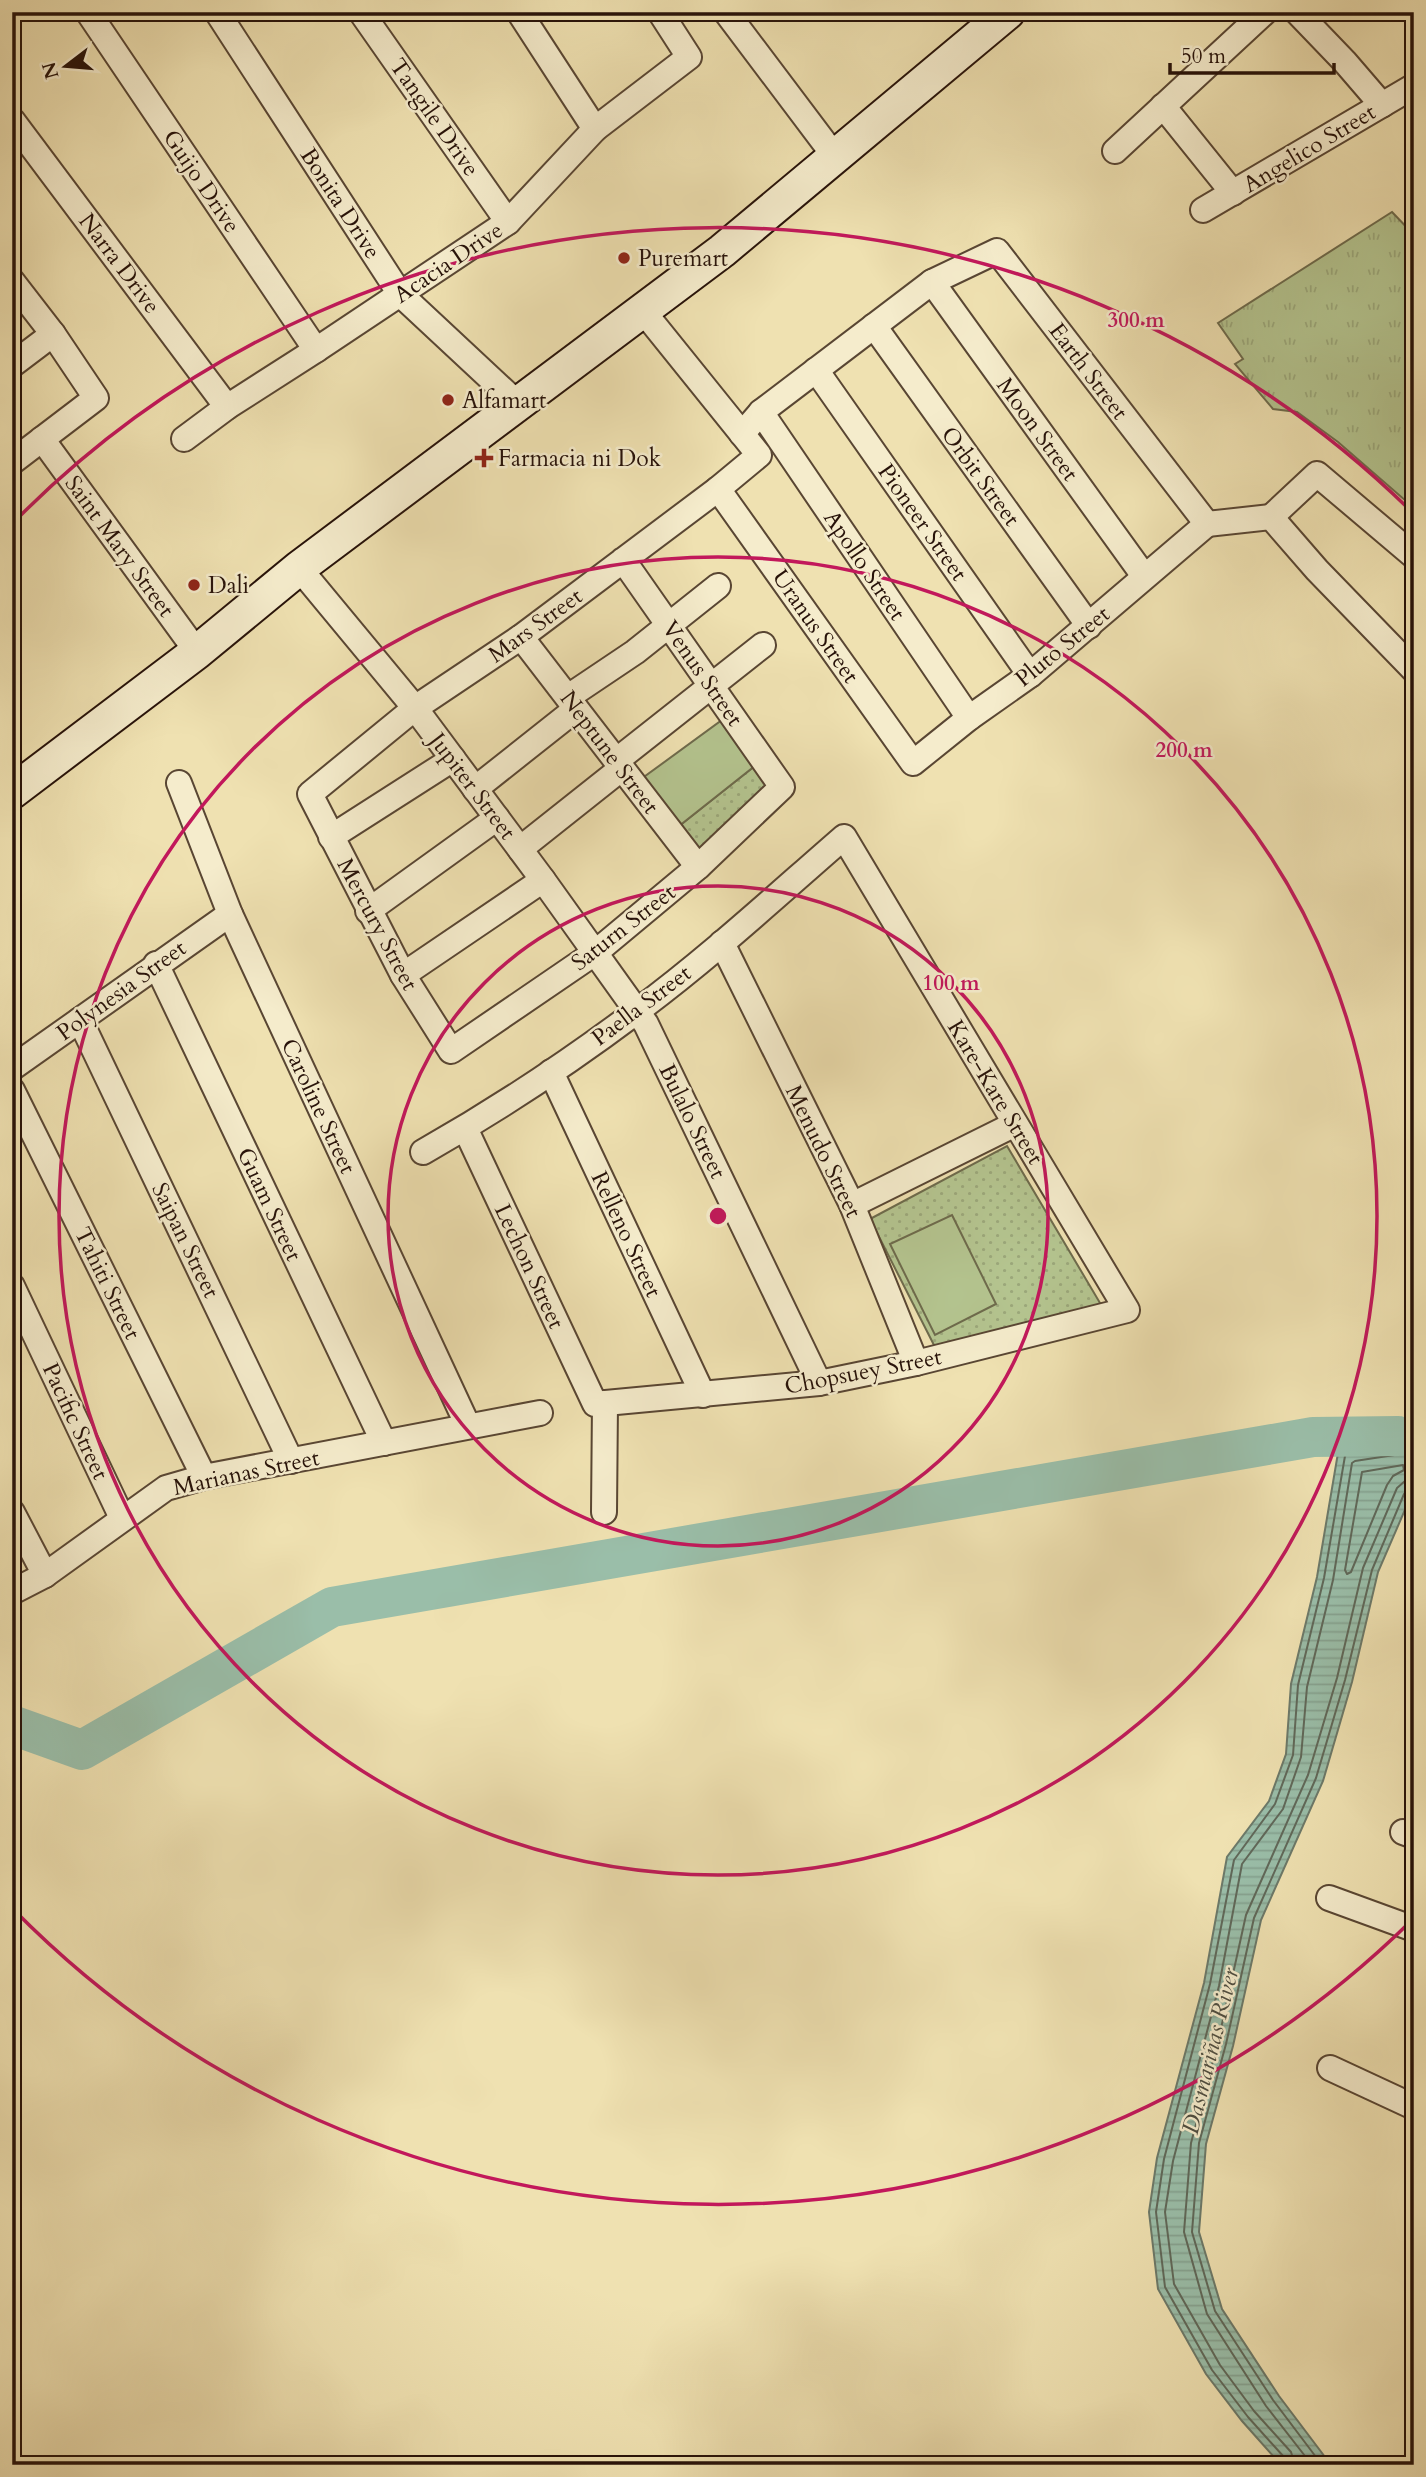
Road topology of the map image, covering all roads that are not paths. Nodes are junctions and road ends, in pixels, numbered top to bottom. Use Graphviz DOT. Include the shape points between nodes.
graph roads {
  1 [pos="88,12"];
  2 [pos="217,12"];
  3 [pos="361,12"];
  4 [pos="519,12"];
  5 [pos="660,12"];
  6 [pos="726,12"];
  7 [pos="1008,12"];
  8 [pos="1265,12"];
  9 [pos="1297,12"];
  10 [pos="1414,86"];
  11 [pos="1382,105"];
  12 [pos="1163,106"];
  13 [pos="12,120"];
  14 [pos="595,130"];
  15 [pos="1115,151"];
  16 [pos="836,158"];
  17 [pos="1233,192"];
  18 [pos="1203,210"];
  19 [pos="508,222"];
  20 [pos="12,281"];
  21 [pos="933,282"];
  22 [pos="400,294"];
  23 [pos="643,311"];
  24 [pos="874,326"];
  25 [pos="53,334"];
  26 [pos="316,350"];
  27 [pos="12,365"];
  28 [pos="816,370"];
  29 [pos="518,404"];
  30 [pos="227,407"];
  31 [pos="761,412"];
  32 [pos="742,434"];
  33 [pos="42,439"];
  34 [pos="184,439"];
  35 [pos="12,462"];
  36 [pos="718,488"];
  37 [pos="1270,517"];
  38 [pos="1207,524"];
  39 [pos="1414,556"];
  40 [pos="623,560"];
  41 [pos="299,568"];
  42 [pos="1144,576"];
  43 [pos="718,586"];
  44 [pos="670,624"];
  45 [pos="1089,626"];
  46 [pos="521,637"];
  47 [pos="763,645"];
  48 [pos="197,652"];
  49 [pos="1414,670"];
  50 [pos="1030,675"];
  51 [pos="712,686"];
  52 [pos="572,703"];
  53 [pos="415,708"];
  54 [pos="969,718"];
  55 [pos="453,759"];
  56 [pos="913,763"];
  57 [pos="619,764"];
  58 [pos="179,783"];
  59 [pos="782,787"];
  60 [pos="475,789"];
  61 [pos="12,792"];
  62 [pos="310,794"];
  63 [pos="497,818"];
  64 [pos="331,837"];
  65 [pos="844,837"];
  66 [pos="520,849"];
  67 [pos="698,867"];
  68 [pos="543,880"];
  69 [pos="368,911"];
  70 [pos="230,914"];
  71 [pos="722,943"];
  72 [pos="596,952"];
  73 [pos="156,964"];
  74 [pos="403,975"];
  75 [pos="637,1012"];
  76 [pos="80,1020"];
  77 [pos="451,1051"];
  78 [pos="12,1068"];
  79 [pos="551,1072"];
  80 [pos="12,1090"];
  81 [pos="1015,1124"];
  82 [pos="465,1128"];
  83 [pos="423,1152"];
  84 [pos="852,1205"];
  85 [pos="12,1286"];
  86 [pos="1127,1310"];
  87 [pos="916,1363"];
  88 [pos="820,1383"];
  89 [pos="703,1395"];
  90 [pos="600,1403"];
  91 [pos="540,1413"];
  92 [pos="468,1426"];
  93 [pos="384,1443"];
  94 [pos="291,1461"];
  95 [pos="204,1476"];
  96 [pos="12,1512"];
  97 [pos="604,1512"];
  98 [pos="122,1518"];
  99 [pos="45,1575"];
  100 [pos="12,1592"];
  101 [pos="1329,1898"];
  102 [pos="1414,1928"];
  103 [pos="1330,2068"];
  104 [pos="1414,2107"];
  1 -- 26 [label="street, Guijo Drive"];
  2 -- 22 [label="street, Bonita Drive"];
  3 -- 19 [label="street, Tangile Drive"];
  4 -- 14 [label="street"];
  5 -- 14 [label="street, Acacia Drive" via="689,57"];
  6 -- 16 [label="street"];
  7 -- 16 [label="main road"];
  8 -- 12 [label="street"];
  9 -- 11 [label="street"];
  10 -- 11 [label="street, Angelico Street"];
  11 -- 17 [label="street, Angelico Street"];
  12 -- 15 [label="street"];
  12 -- 17 [label="street"];
  13 -- 30 [label="street, Narra Drive"];
  14 -- 19 [label="street, Acacia Drive"];
  16 -- 23 [label="main road"];
  17 -- 18 [label="street, Angelico Street"];
  19 -- 22 [label="street, Acacia Drive"];
  20 -- 25 [label="street"];
  21 -- 24 [label="street, Earth Street"];
  21 -- 38 [label="street, Earth Street" via="997,251"];
  21 -- 42 [label="street, Moon Street"];
  22 -- 26 [label="street, Acacia Drive"];
  22 -- 29 [label="street, Bonita Drive"];
  23 -- 29 [label="main road"];
  23 -- 32 [label="street"];
  24 -- 28 [label="street, Earth Street"];
  24 -- 45 [label="street, Orbit Street"];
  25 -- 27 [label="street"];
  25 -- 33 [label="street" via="96,398"];
  26 -- 30 [label="street, Acacia Drive"];
  28 -- 31 [label="street, Earth Street"];
  28 -- 50 [label="street, Pioneer Street"];
  29 -- 41 [label="main road"];
  30 -- 34 [label="street, Acacia Drive"];
  31 -- 32 [label="street, Earth Street"];
  31 -- 54 [label="street, Apollo Street"];
  32 -- 36 [label="street, Mars Street" via="759,455"];
  33 -- 35 [label="street"];
  33 -- 48 [label="street, Saint Mary Street"];
  36 -- 40 [label="street, Mars Street"];
  36 -- 56 [label="street, Uranus Street"];
  37 -- 38 [label="street"];
  37 -- 39 [label="street" via="1317,474"];
  37 -- 49 [label="street"];
  38 -- 42 [label="street, Pluto Street"];
  40 -- 44 [label="street, Venus Street"];
  40 -- 46 [label="street, Mars Street"];
  41 -- 48 [label="main road"];
  41 -- 53 [label="street, Jupiter Street"];
  42 -- 45 [label="street, Pluto Street"];
  43 -- 44 [label="street"];
  44 -- 51 [label="street, Venus Street"];
  44 -- 52 [label="street"];
  45 -- 50 [label="street, Pluto Street"];
  46 -- 52 [label="street, Neptune Street"];
  46 -- 53 [label="street, Mars Street"];
  47 -- 51 [label="street"];
  48 -- 61 [label="main road"];
  50 -- 54 [label="street, Pluto Street"];
  51 -- 57 [label="street"];
  51 -- 59 [label="street, Venus Street"];
  52 -- 57 [label="street, Neptune Street"];
  52 -- 60 [label="street"];
  53 -- 55 [label="street, Jupiter Street"];
  53 -- 62 [label="street, Mars Street"];
  54 -- 56 [label="street, Pluto Street"];
  55 -- 60 [label="street, Jupiter Street"];
  55 -- 64 [label="street"];
  57 -- 66 [label="street"];
  57 -- 67 [label="street, Neptune Street"];
  58 -- 70 [label="street, Caroline Street"];
  59 -- 67 [label="street, Saturn Street"];
  60 -- 63 [label="street, Jupiter Street"];
  62 -- 64 [label="street, Mercury Street"];
  63 -- 66 [label="street, Jupiter Street"];
  63 -- 69 [label="street"];
  64 -- 69 [label="street, Mercury Street"];
  65 -- 71 [label="street, Paella Street"];
  65 -- 81 [label="street, Kare-Kare Street"];
  66 -- 68 [label="street, Jupiter Street"];
  67 -- 72 [label="street, Saturn Street"];
  68 -- 72 [label="street, Jupiter Street"];
  68 -- 74 [label="street"];
  69 -- 74 [label="street, Mercury Street"];
  70 -- 73 [label="street, Polynesia Street"];
  70 -- 92 [label="street, Caroline Street"];
  71 -- 75 [label="street, Paella Street"];
  71 -- 84 [label="street, Menudo Street"];
  72 -- 75 [label="street, Jupiter Street"];
  72 -- 77 [label="street, Saturn Street"];
  73 -- 76 [label="street, Polynesia Street"];
  73 -- 93 [label="street, Guam Street"];
  74 -- 77 [label="street, Mercury Street"];
  75 -- 79 [label="street, Paella Street"];
  75 -- 88 [label="street, Bulalo Street"];
  76 -- 78 [label="street, Polynesia Street"];
  76 -- 94 [label="street, Saipan Street"];
  79 -- 82 [label="street, Paella Street"];
  79 -- 89 [label="street, Relleno Street"];
  80 -- 95 [label="street, Tahiti Street"];
  81 -- 84 [label="street"];
  81 -- 86 [label="street, Kare-Kare Street"];
  82 -- 83 [label="street, Paella Street"];
  82 -- 90 [label="street, Lechon Street"];
  84 -- 87 [label="street, Menudo Street"];
  85 -- 98 [label="street, Pacific Street"];
  86 -- 87 [label="street, Chopsuey Street"];
  87 -- 88 [label="street, Chopsuey Street"];
  88 -- 89 [label="street, Chopsuey Street"];
  89 -- 90 [label="street, Chopsuey Street"];
  90 -- 97 [label="street"];
  91 -- 92 [label="street, Marianas Street"];
  92 -- 93 [label="street, Marianas Street"];
  93 -- 94 [label="street, Marianas Street"];
  94 -- 95 [label="street, Marianas Street"];
  95 -- 98 [label="street, Marianas Street" via="166,1488"];
  96 -- 99 [label="street"];
  98 -- 99 [label="street, Marianas Street"];
  99 -- 100 [label="street, Marianas Street"];
  101 -- 102 [label="street"];
  103 -- 104 [label="street"];
}
